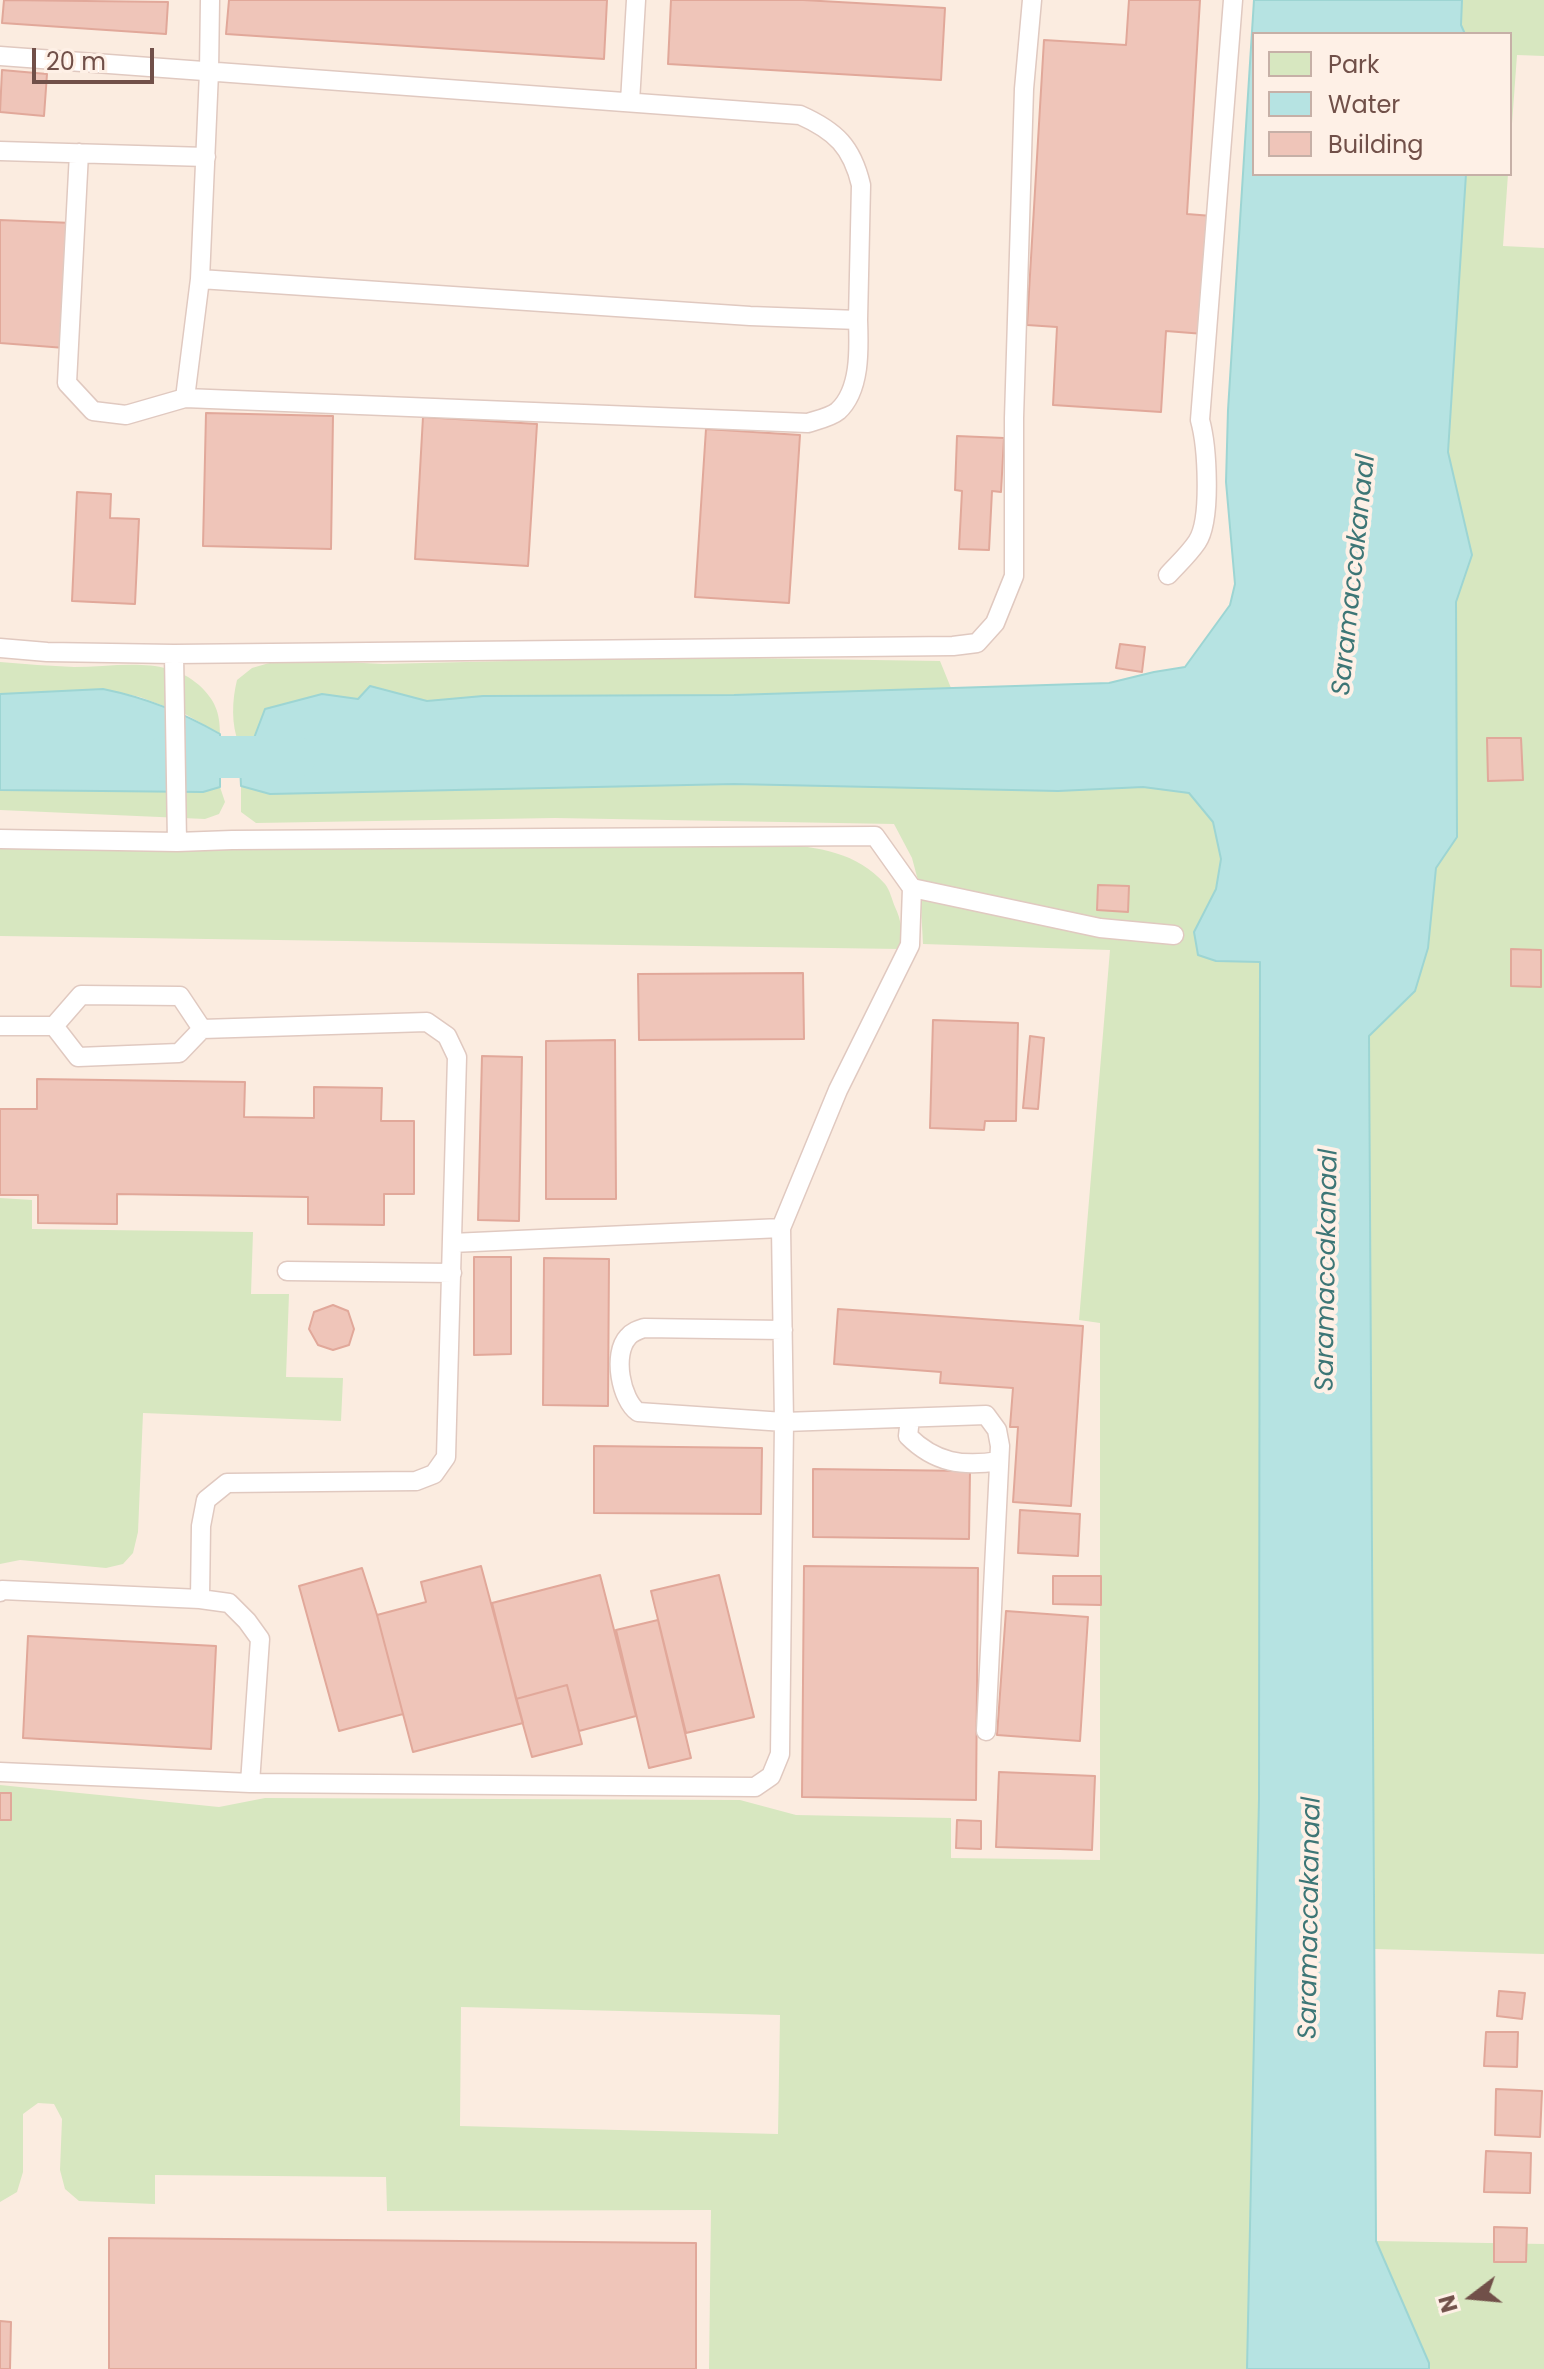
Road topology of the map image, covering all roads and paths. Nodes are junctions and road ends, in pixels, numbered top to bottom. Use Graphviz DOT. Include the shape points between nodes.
graph roads {
  1 [pos="210,0"];
  2 [pos="636,0"];
  3 [pos="1032,0"];
  4 [pos="1233,0"];
  5 [pos="0,56"];
  6 [pos="209,72"];
  7 [pos="630,102"];
  8 [pos="0,151"];
  9 [pos="79,153"];
  10 [pos="206,157"];
  11 [pos="200,279"];
  12 [pos="858,320"];
  13 [pos="185,398"];
  14 [pos="1168,575"];
  15 [pos="0,648"];
  16 [pos="174,654"];
  17 [pos="177,834"];
  18 [pos="0,839"];
  19 [pos="912,888"];
  20 [pos="1174,935"];
  21 [pos="0,1026"];
  22 [pos="54,1026"];
  23 [pos="202,1029"];
  24 [pos="781,1228"];
  25 [pos="452,1243"];
  26 [pos="287,1271"];
  27 [pos="452,1273"];
  28 [pos="783,1330"];
  29 [pos="910,1418"];
  30 [pos="784,1422"];
  31 [pos="999,1461"];
  32 [pos="0,1592"];
  33 [pos="200,1599"];
  34 [pos="986,1731"];
  35 [pos="0,1772"];
  36 [pos="250,1783"];
  1 -- 6 [label="lane"];
  2 -- 7 [label="lane"];
  3 -- 16 [label="lane" via="1024,89 1014,576 995,623 977,643"];
  4 -- 14 [label="lane" via="1200,420 1207,460 1205,520 1198,540"];
  5 -- 6 [label="lane"];
  6 -- 7 [label="lane"];
  6 -- 10 [label="lane"];
  7 -- 12 [label="lane" via="800,115 836,136 852,158 861,185"];
  8 -- 9 [label="lane"];
  9 -- 10 [label="lane"];
  9 -- 13 [label="lane" via="67,383 93,411 126,415"];
  10 -- 11 [label="lane"];
  11 -- 12 [label="lane"];
  11 -- 13 [label="lane"];
  12 -- 13 [label="lane" via="853,388 837,412 808,423"];
  15 -- 16 [label="lane"];
  16 -- 17 [label="lane"];
  17 -- 18 [label="lane"];
  17 -- 19 [label="lane" via="232,840 875,836"];
  19 -- 20 [label="lane" via="1100,928"];
  19 -- 24 [label="lane" via="910,945 838,1090"];
  21 -- 22 [label="lane"];
  22 -- 23 [label="lane" via="78,1057 179,1053"];
  22 -- 23 [label="lane" via="81,995 180,996"];
  23 -- 25 [label="lane" via="427,1022 447,1036 457,1057"];
  24 -- 25 [label="lane"];
  24 -- 28 [label="lane"];
  25 -- 27 [label="lane"];
  26 -- 27 [label="lane"];
  27 -- 33 [label="lane" via="446,1457 434,1474 416,1481 227,1483 206,1500"];
  28 -- 30 [label="lane"];
  28 -- 30 [label="lane" via="644,1328 630,1334 620,1353 623,1394 638,1412"];
  29 -- 30 [label="lane"];
  29 -- 31 [label="lane" via="908,1436 923,1450 958,1463"];
  29 -- 31 [label="lane" via="986,1415 997,1430"];
  30 -- 36 [label="lane" via="780,1754 771,1776 755,1787"];
  31 -- 34 [label="lane"];
  32 -- 33 [label="lane"];
  33 -- 36 [label="lane" via="229,1603 260,1639"];
  35 -- 36 [label="lane"];
}
